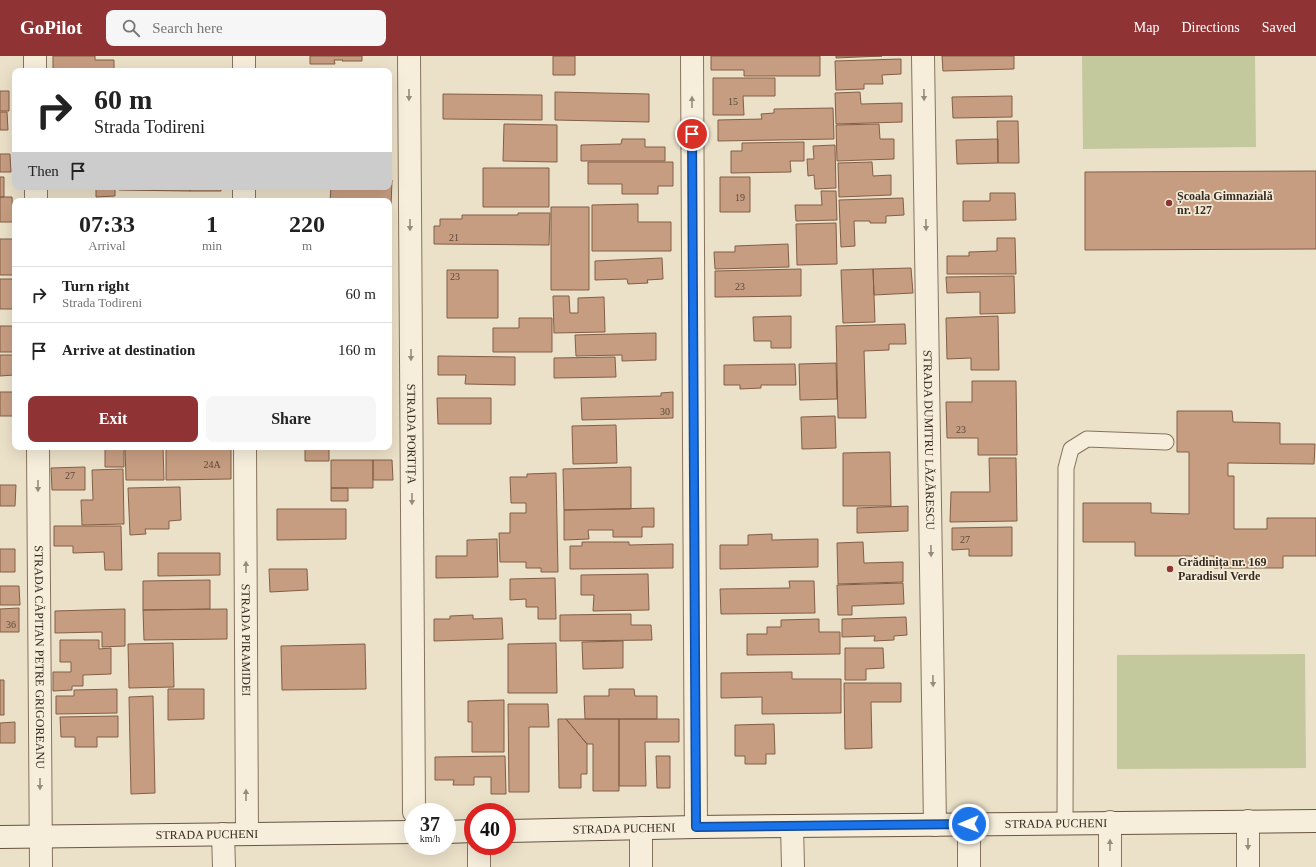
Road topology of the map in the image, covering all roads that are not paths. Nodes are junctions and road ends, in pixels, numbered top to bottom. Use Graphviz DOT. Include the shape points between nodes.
graph roads {
  1 [pos="35,56"];
  2 [pos="244,56"];
  3 [pos="409,56"];
  4 [pos="692,56"];
  5 [pos="923,56"];
  6 [pos="35,68"];
  7 [pos="244,68"];
  8 [pos="1166,442"];
  9 [pos="38,450"];
  10 [pos="245,450"];
  11 [pos="414,803"];
  12 [pos="1248,821"];
  13 [pos="1316,821"];
  14 [pos="1110,822"];
  15 [pos="1065,823"];
  16 [pos="969,824"];
  17 [pos="935,825"];
  18 [pos="792,826"];
  19 [pos="696,827"];
  20 [pos="641,828"];
  21 [pos="516,831"];
  22 [pos="404,832"];
  23 [pos="223,834"];
  24 [pos="247,834"];
  25 [pos="0,837"];
  26 [pos="41,837"];
  27 [pos="479,855"];
  28 [pos="41,867"];
  29 [pos="224,867"];
  30 [pos="479,867"];
  31 [pos="641,867"];
  32 [pos="793,867"];
  33 [pos="969,867"];
  34 [pos="1110,867"];
  35 [pos="1248,867"];
  1 -- 6 [label="street"];
  2 -- 7 [label="street"];
  3 -- 11 [label="street, STRADA PORTIȚA, one-way"];
  19 -- 4 [label="street, one-way"];
  5 -- 17 [label="street, STRADA DUMITRU LĂZĂRESCU, one-way"];
  8 -- 15 [label="lane" via="1087,439 1071,449 1066,468"];
  9 -- 26 [label="street, STRADA CĂPITAN PETRE GRIGOREANU, one-way"];
  24 -- 10 [label="street, STRADA PIRAMIDEI, one-way"];
  12 -- 13 [label="street, STRADA PUCHENI"];
  12 -- 14 [label="street, STRADA PUCHENI"];
  12 -- 35 [label="street, one-way"];
  14 -- 15 [label="street, STRADA PUCHENI"];
  34 -- 14 [label="street, one-way"];
  15 -- 16 [label="street, STRADA PUCHENI"];
  16 -- 17 [label="street, STRADA PUCHENI"];
  16 -- 33 [label="street"];
  17 -- 18 [label="street, STRADA PUCHENI"];
  18 -- 19 [label="street, STRADA PUCHENI"];
  18 -- 32 [label="street"];
  19 -- 20 [label="street, STRADA PUCHENI"];
  20 -- 21 [label="street, STRADA PUCHENI"];
  20 -- 31 [label="street"];
  22 -- 24 [label="street, STRADA PUCHENI"];
  23 -- 24 [label="street, STRADA PUCHENI"];
  23 -- 26 [label="street, STRADA PUCHENI"];
  23 -- 29 [label="street"];
  25 -- 26 [label="street, STRADA PUCHENI"];
  26 -- 28 [label="street, STRADA CĂPITAN PETRE GRIGOREANU"];
  27 -- 30 [label="street"];
}
